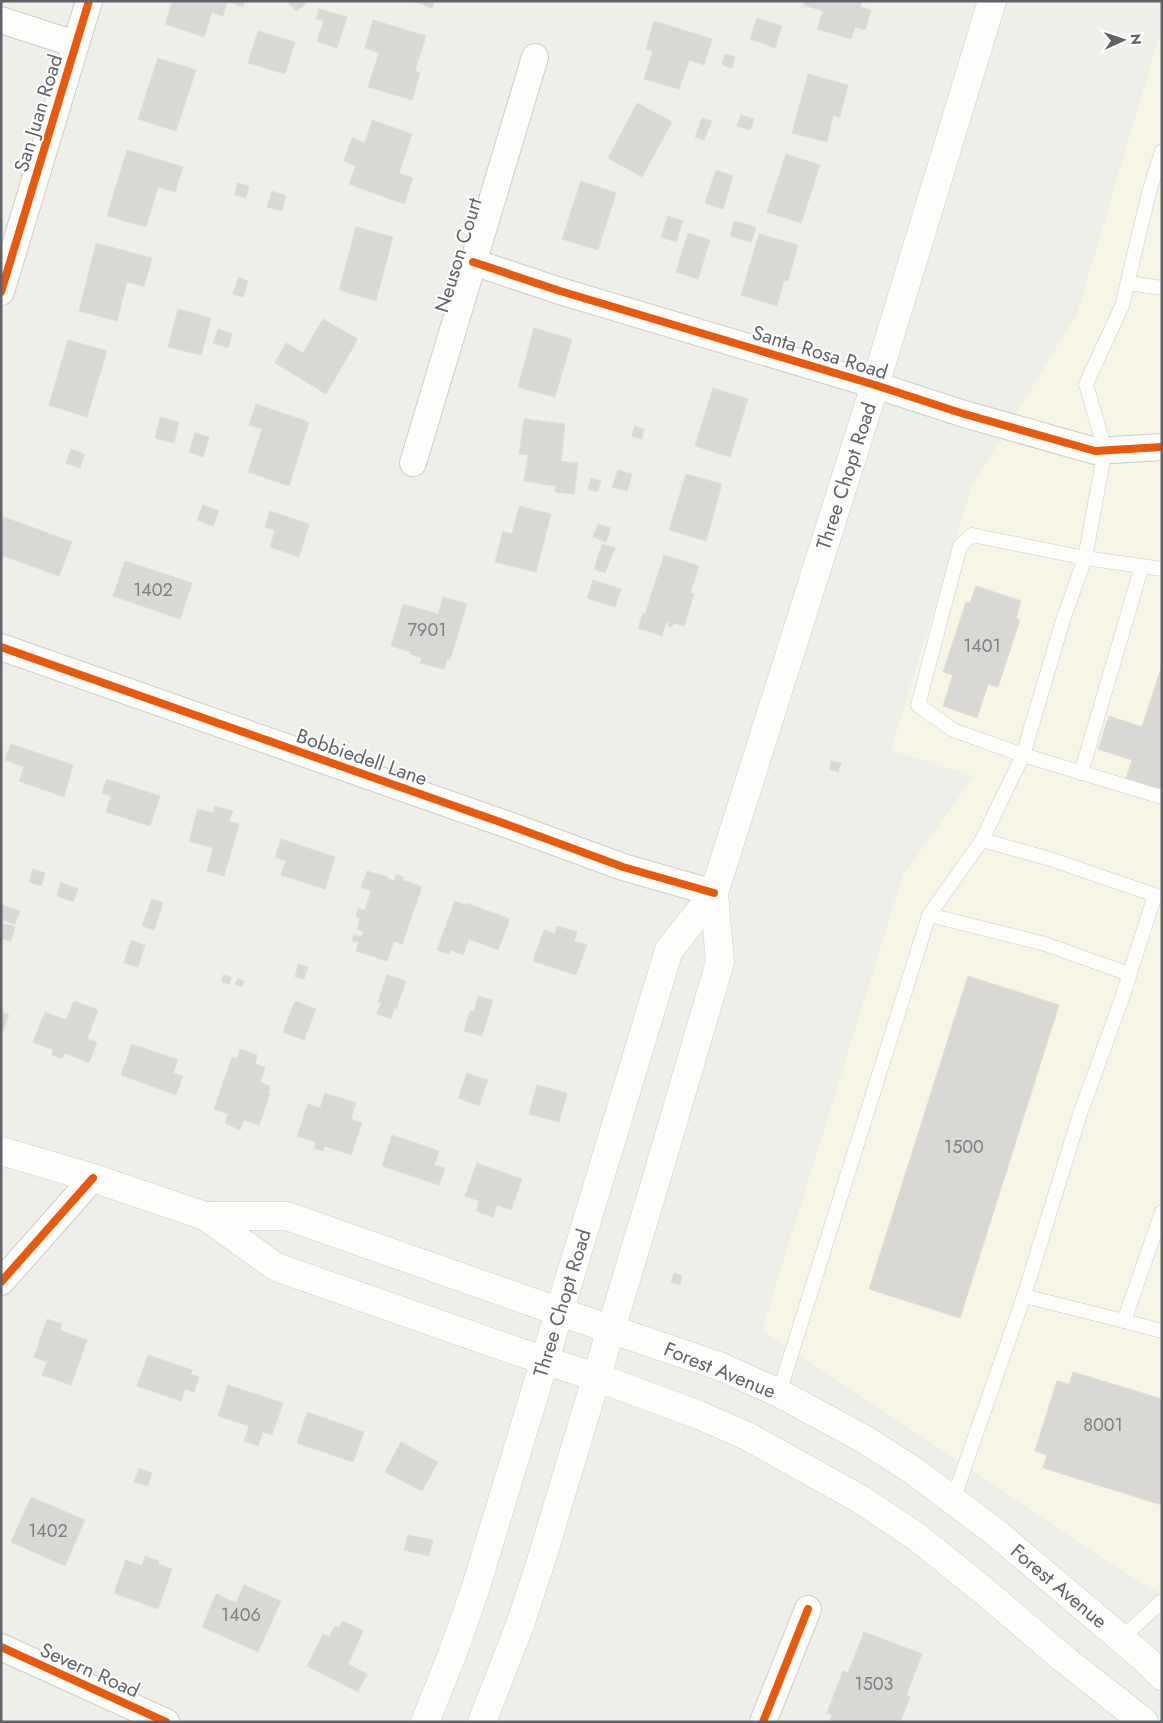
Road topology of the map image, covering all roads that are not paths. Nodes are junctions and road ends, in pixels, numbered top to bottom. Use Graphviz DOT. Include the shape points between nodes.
graph roads {
  1 [pos="89,1"];
  2 [pos="992,1"];
  3 [pos="1,20"];
  4 [pos="75,44"];
  5 [pos="535,58"];
  6 [pos="1162,151"];
  7 [pos="473,262"];
  8 [pos="1128,283"];
  9 [pos="1162,288"];
  10 [pos="1,292"];
  11 [pos="875,385"];
  12 [pos="1162,447"];
  13 [pos="1105,450"];
  14 [pos="412,463"];
  15 [pos="1085,558"];
  16 [pos="1142,566"];
  17 [pos="1162,569"];
  18 [pos="1,647"];
  19 [pos="1023,755"];
  20 [pos="1081,773"];
  21 [pos="1162,797"];
  22 [pos="982,840"];
  23 [pos="714,893"];
  24 [pos="929,914"];
  25 [pos="1129,974"];
  26 [pos="1,1151"];
  27 [pos="93,1178"];
  28 [pos="1162,1212"];
  29 [pos="205,1216"];
  30 [pos="1,1282"];
  31 [pos="1024,1296"];
  32 [pos="560,1312"];
  33 [pos="1124,1321"];
  34 [pos="611,1329"];
  35 [pos="1162,1331"];
  36 [pos="545,1361"];
  37 [pos="596,1377"];
  38 [pos="779,1393"];
  39 [pos="953,1500"];
  40 [pos="1162,1601"];
  41 [pos="808,1609"];
  42 [pos="1122,1640"];
  43 [pos="1,1648"];
  44 [pos="1162,1676"];
  45 [pos="166,1722"];
  46 [pos="425,1722"];
  47 [pos="482,1722"];
  48 [pos="763,1722"];
  49 [pos="1144,1722"];
  1 -- 4 [label="street, San Juan Road"];
  2 -- 11 [label="main road, Three Chopt Road"];
  3 -- 4 [label="street"];
  4 -- 10 [label="street, San Juan Road"];
  5 -- 7 [label="street, Neuson Court"];
  6 -- 8 [label="lane"];
  7 -- 11 [label="street, Santa Rosa Road" via="560,292"];
  7 -- 14 [label="street, Neuson Court"];
  8 -- 9 [label="lane"];
  8 -- 13 [label="lane" via="1122,306 1086,384"];
  11 -- 13 [label="street, Santa Rosa Road" via="960,413 1095,451"];
  11 -- 23 [label="main road, Three Chopt Road"];
  12 -- 13 [label="street, Santa Rosa Road"];
  13 -- 15 [label="lane"];
  15 -- 16 [label="lane"];
  15 -- 19 [label="lane"];
  15 -- 19 [label="lane" via="972,535 960,546 918,705 953,730"];
  16 -- 17 [label="lane"];
  16 -- 20 [label="lane"];
  18 -- 23 [label="street, Bobbiedell Lane" via="623,867"];
  19 -- 20 [label="lane"];
  19 -- 22 [label="lane"];
  20 -- 21 [label="lane"];
  22 -- 24 [label="lane"];
  22 -- 25 [label="lane" via="1047,858 1155,896"];
  23 -- 32 [label="main road, Three Chopt Road" via="669,950"];
  23 -- 34 [label="main road, Three Chopt Road" via="720,962"];
  24 -- 25 [label="lane" via="1045,944"];
  24 -- 38 [label="lane"];
  25 -- 31 [label="lane" via="1080,1114"];
  26 -- 27 [label="main road, Forest Avenue"];
  27 -- 29 [label="main road, Forest Avenue"];
  27 -- 30 [label="street"];
  28 -- 33 [label="lane"];
  29 -- 32 [label="main road, Forest Avenue" via="287,1216"];
  29 -- 36 [label="main road, Forest Avenue" via="276,1267"];
  31 -- 33 [label="lane"];
  31 -- 39 [label="lane"];
  32 -- 34 [label="main road, Forest Avenue"];
  32 -- 36 [label="main road, Three Chopt Road"];
  33 -- 35 [label="lane"];
  34 -- 37 [label="main road, Three Chopt Road"];
  34 -- 38 [label="main road, Forest Avenue" via="719,1366"];
  36 -- 37 [label="main road, Forest Avenue"];
  36 -- 46 [label="main road, Three Chopt Road" via="475,1590"];
  37 -- 47 [label="main road, Three Chopt Road" via="521,1622"];
  37 -- 49 [label="main road, Forest Avenue" via="747,1436 860,1499 916,1537"];
  38 -- 39 [label="main road, Forest Avenue" via="864,1440"];
  39 -- 42 [label="main road, Forest Avenue"];
  40 -- 42 [label="lane"];
  41 -- 48 [label="street"];
  42 -- 44 [label="main road, Forest Avenue"];
  43 -- 45 [label="street, Severn Road"];
}
